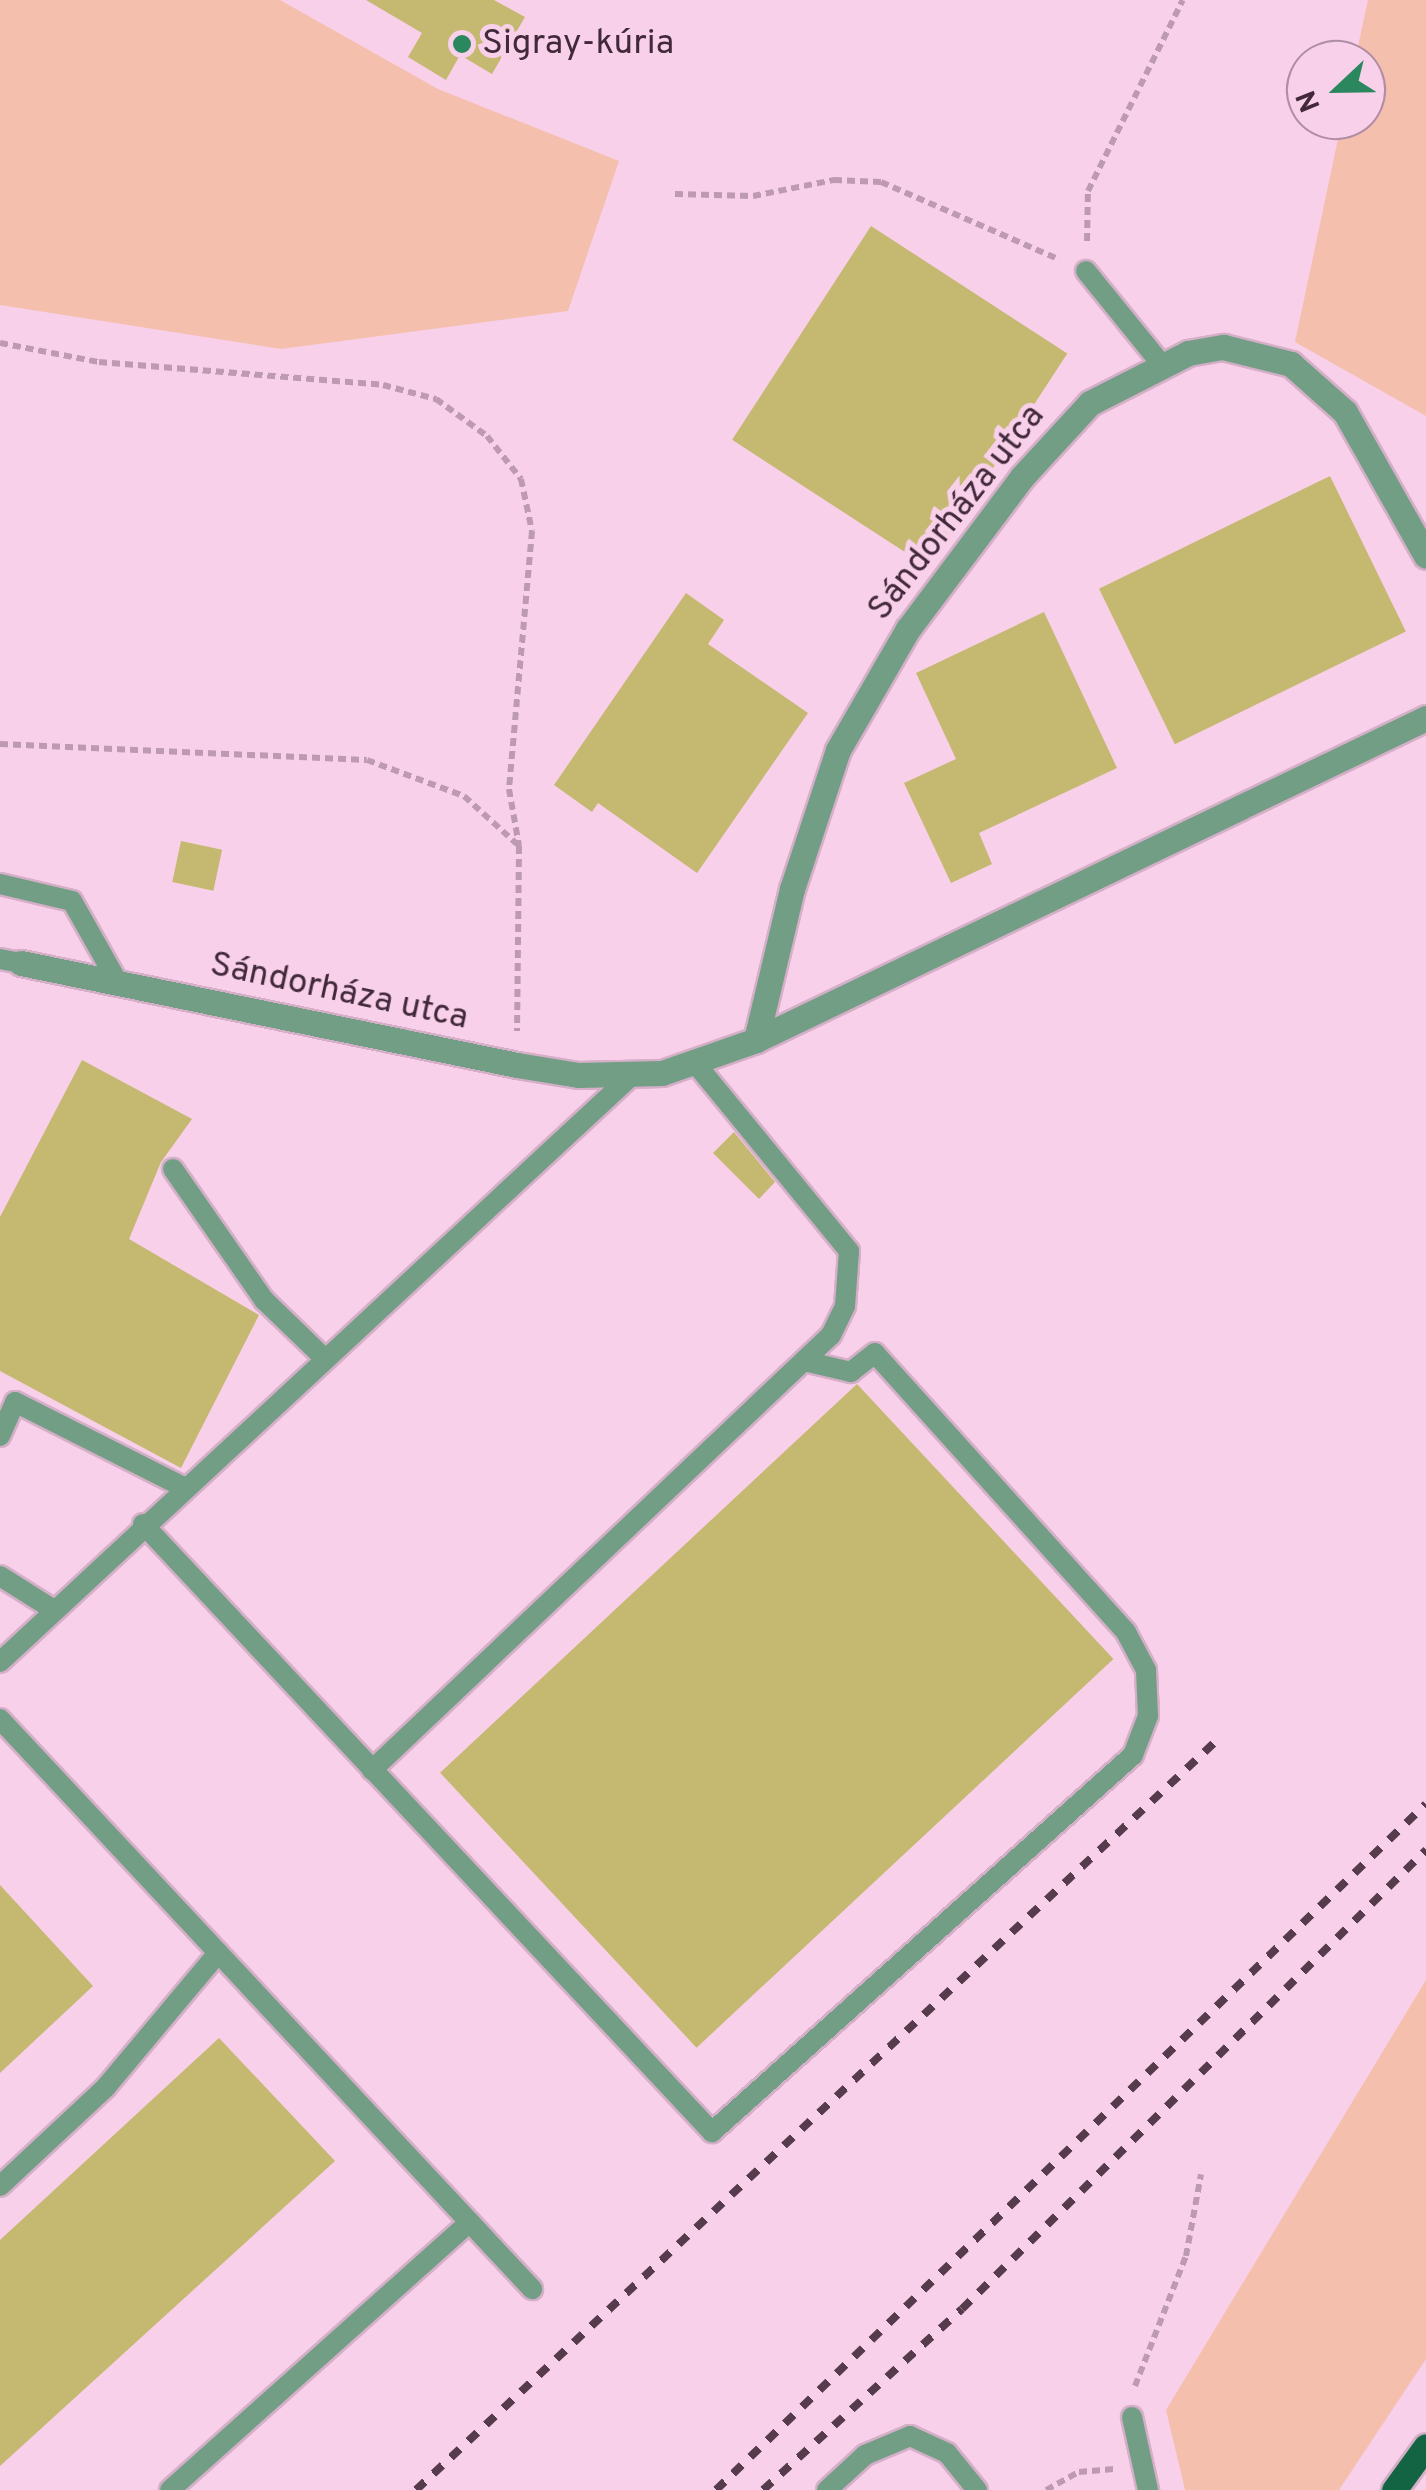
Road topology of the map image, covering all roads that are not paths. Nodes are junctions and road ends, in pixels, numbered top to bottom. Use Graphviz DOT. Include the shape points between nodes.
graph roads {
  1 [pos="1086,271"];
  2 [pos="1159,361"];
  3 [pos="1426,556"];
  4 [pos="1426,718"];
  5 [pos="0,884"];
  6 [pos="11,961"];
  7 [pos="117,981"];
  8 [pos="756,1040"];
  9 [pos="696,1063"];
  10 [pos="630,1077"];
  11 [pos="173,1168"];
  12 [pos="323,1358"];
  13 [pos="804,1361"];
  14 [pos="0,1436"];
  15 [pos="183,1487"];
  16 [pos="142,1524"];
  17 [pos="0,1576"];
  18 [pos="54,1610"];
  19 [pos="0,1662"];
  20 [pos="0,1719"];
  21 [pos="372,1770"];
  22 [pos="218,1952"];
  23 [pos="0,2186"];
  24 [pos="470,2222"];
  25 [pos="532,2289"];
  26 [pos="1132,2418"];
  27 [pos="1426,2446"];
  28 [pos="1147,2486"];
  29 [pos="170,2490"];
  30 [pos="827,2490"];
  31 [pos="977,2490"];
  32 [pos="1394,2490"];
  1 -- 2 [label="lane"];
  2 -- 3 [label="street, Sándorháza utca" via="1223,348 1291,364 1345,412"];
  2 -- 8 [label="street, Sándorháza utca" via="1090,403 1060,433 880,674 814,812"];
  4 -- 8 [label="street, Sándorháza utca"];
  5 -- 7 [label="lane" via="72,900"];
  6 -- 7 [label="street, Sándorháza utca"];
  7 -- 10 [label="street, Sándorháza utca" via="517,1065"];
  8 -- 9 [label="street, Sándorháza utca"];
  9 -- 10 [label="street, Sándorháza utca"];
  9 -- 13 [label="lane" via="849,1251 845,1306 831,1336"];
  10 -- 12 [label="lane"];
  11 -- 12 [label="lane" via="264,1300"];
  12 -- 15 [label="lane"];
  13 -- 21 [label="lane"];
  13 -- 21 [label="lane" via="851,1372 875,1353 1126,1632 1148,1690 1133,1755 712,2132"];
  14 -- 15 [label="lane" via="15,1402"];
  15 -- 16 [label="lane"];
  16 -- 18 [label="lane"];
  16 -- 21 [label="lane"];
  17 -- 18 [label="lane"];
  18 -- 19 [label="lane"];
  20 -- 22 [label="lane"];
  22 -- 23 [label="lane" via="106,2088"];
  22 -- 24 [label="lane"];
  24 -- 25 [label="lane"];
  24 -- 29 [label="lane"];
  26 -- 28 [label="lane"];
  27 -- 32 [label="main road"];
  30 -- 31 [label="lane" via="864,2455 910,2436 947,2453"];
}
